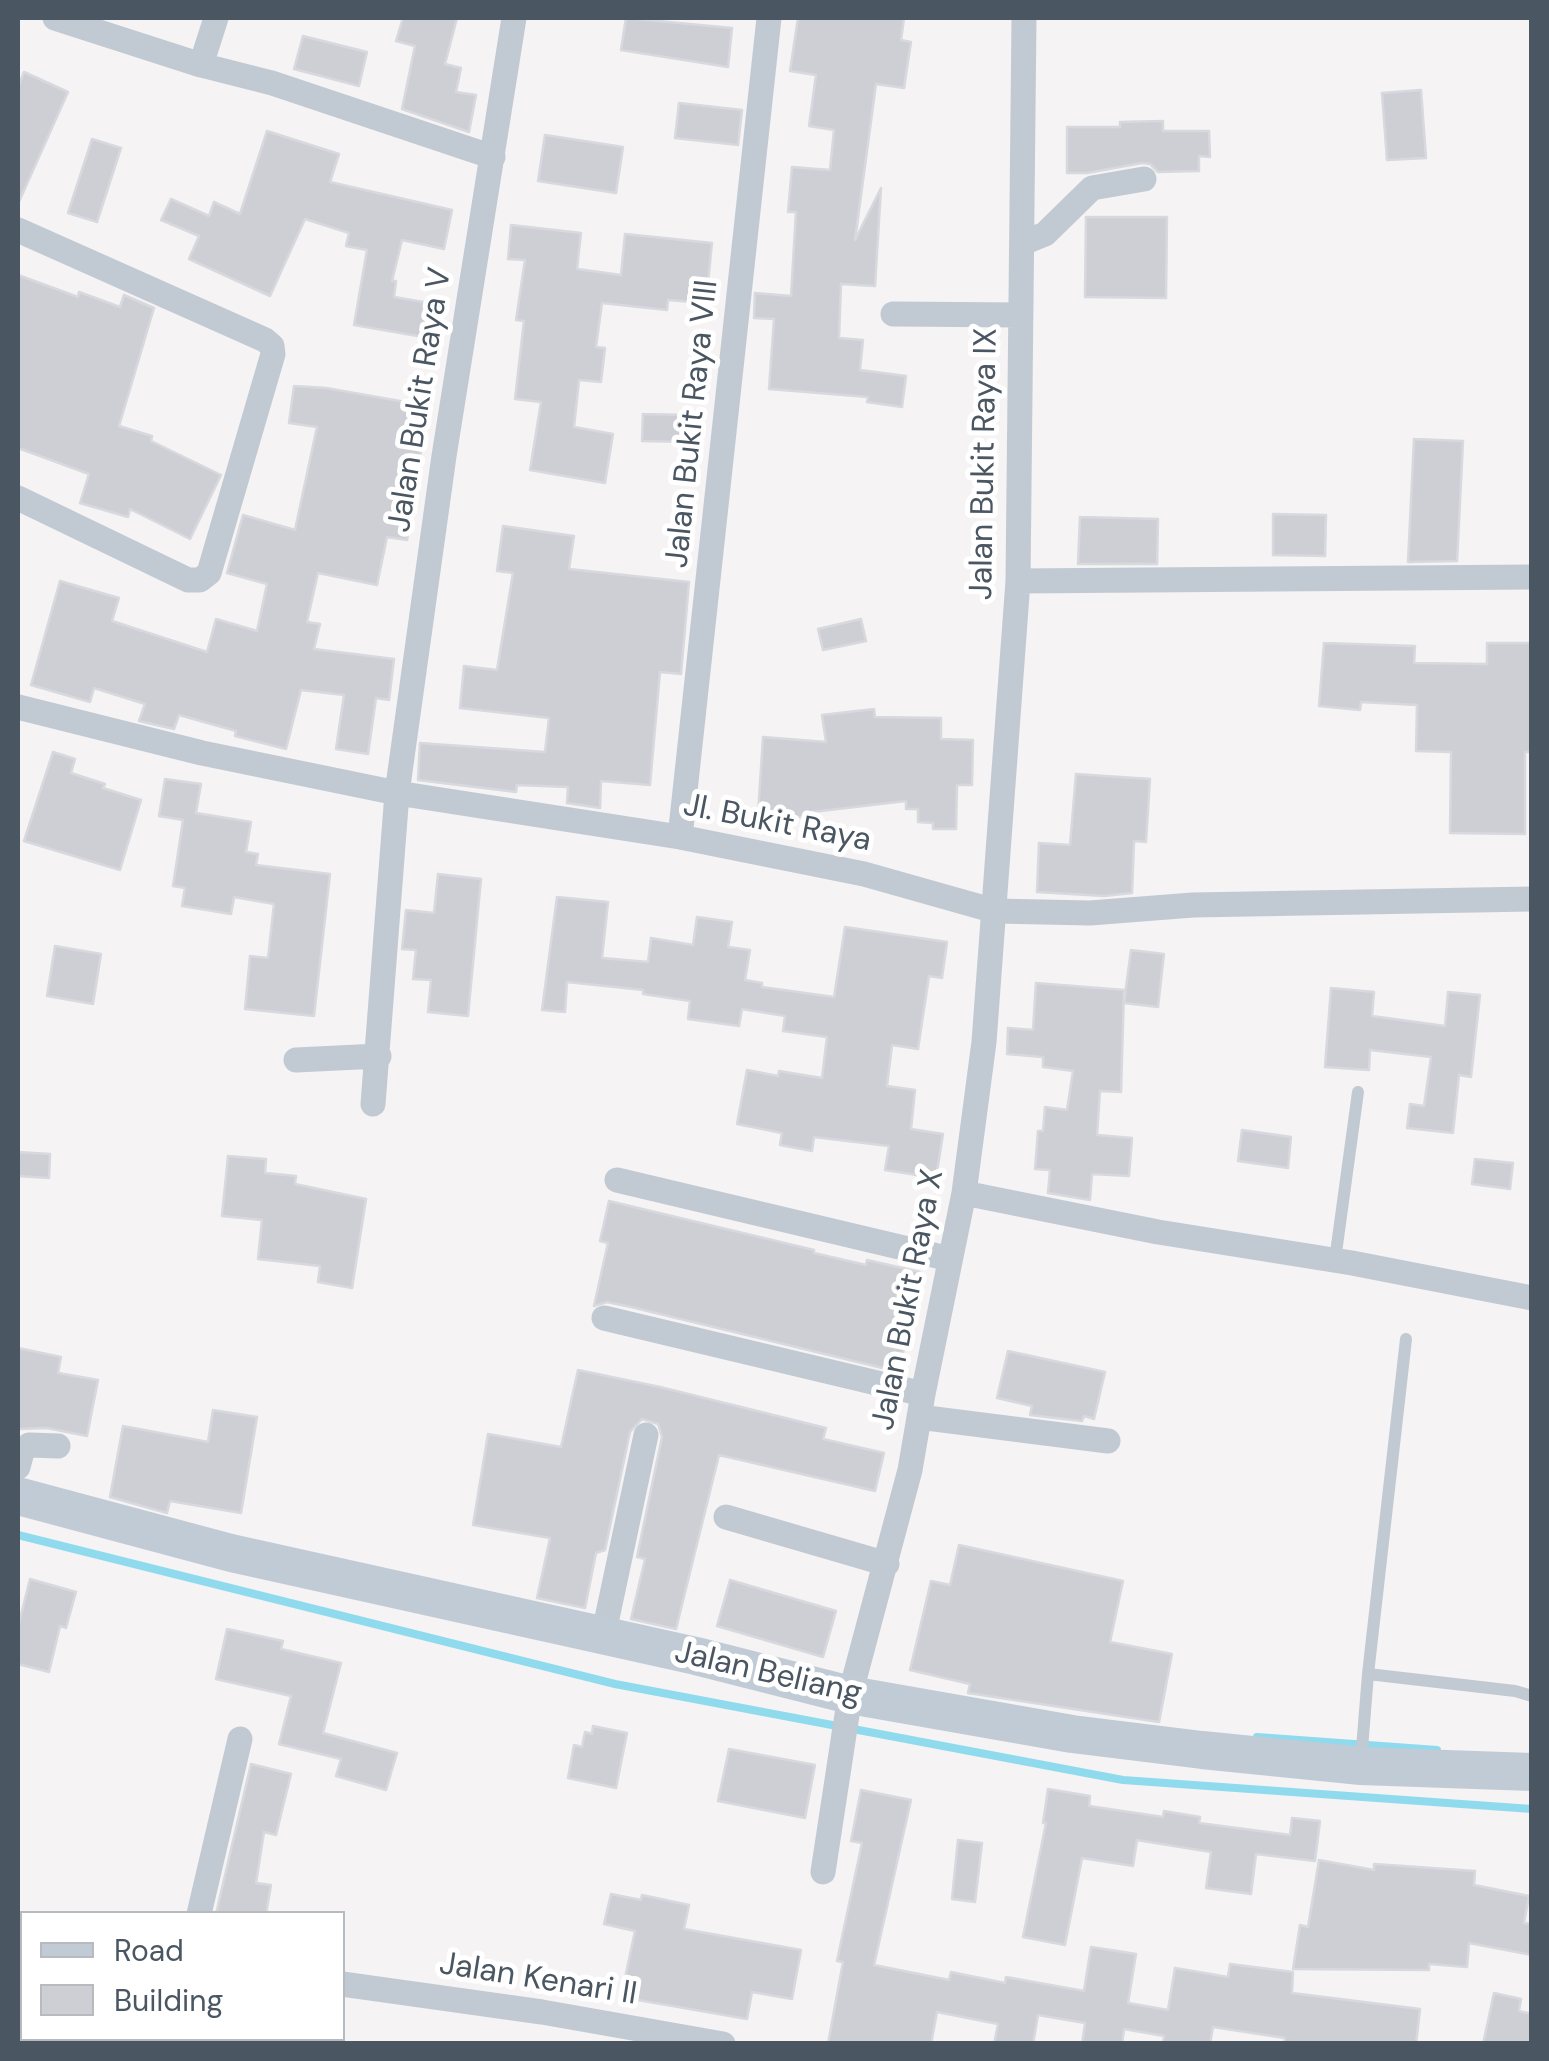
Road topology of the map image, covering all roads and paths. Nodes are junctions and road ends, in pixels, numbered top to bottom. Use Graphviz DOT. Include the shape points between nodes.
graph roads {
  1 [pos="55,18"];
  2 [pos="216,18"];
  3 [pos="514,18"];
  4 [pos="769,18"];
  5 [pos="1024,18"];
  6 [pos="200,65"];
  7 [pos="493,156"];
  8 [pos="1144,178"];
  9 [pos="18,230"];
  10 [pos="1023,242"];
  11 [pos="893,314"];
  12 [pos="1020,315"];
  13 [pos="18,498"];
  14 [pos="1532,578"];
  15 [pos="1018,581"];
  16 [pos="18,707"];
  17 [pos="398,793"];
  18 [pos="680,837"];
  19 [pos="1532,899"];
  20 [pos="994,912"];
  21 [pos="379,1056"];
  22 [pos="296,1060"];
  23 [pos="1358,1092"];
  24 [pos="374,1104"];
  25 [pos="616,1180"];
  26 [pos="964,1193"];
  27 [pos="950,1260"];
  28 [pos="1335,1260"];
  29 [pos="1532,1298"];
  30 [pos="604,1318"];
  31 [pos="1406,1338"];
  32 [pos="921,1405"];
  33 [pos="646,1435"];
  34 [pos="1108,1442"];
  35 [pos="58,1446"];
  36 [pos="18,1468"];
  37 [pos="18,1496"];
  38 [pos="726,1517"];
  39 [pos="887,1564"];
  40 [pos="603,1637"];
  41 [pos="1368,1674"];
  42 [pos="850,1695"];
  43 [pos="1532,1696"];
  44 [pos="240,1739"];
  45 [pos="1361,1766"];
  46 [pos="1532,1772"];
  47 [pos="823,1872"];
  48 [pos="201,1911"];
  49 [pos="345,1984"];
  50 [pos="724,2044"];
  1 -- 6 [label="street"];
  2 -- 6 [label="street"];
  3 -- 7 [label="street, Jalan Bukit Raya V"];
  4 -- 18 [label="street, Jalan Bukit Raya VIII"];
  5 -- 10 [label="street, Jalan Bukit Raya IX"];
  6 -- 7 [label="street"];
  7 -- 17 [label="street, Jalan Bukit Raya V"];
  8 -- 10 [label="street" via="1092,188 1045,234"];
  9 -- 13 [label="street" via="265,340 273,354 210,574 200,580"];
  10 -- 12 [label="street, Jalan Bukit Raya IX"];
  11 -- 12 [label="street"];
  12 -- 15 [label="street, Jalan Bukit Raya IX"];
  14 -- 15 [label="street"];
  15 -- 20 [label="street, Jalan Bukit Raya IX"];
  16 -- 17 [label="street, Jl. Bukit Raya"];
  17 -- 18 [label="street, Jl. Bukit Raya"];
  17 -- 21 [label="street, Jalan Bukit Raya V"];
  18 -- 20 [label="street, Jl. Bukit Raya" via="864,874"];
  19 -- 20 [label="street, Jl. Bukit Raya"];
  20 -- 26 [label="street, Jalan Bukit Raya X"];
  21 -- 22 [label="street"];
  21 -- 24 [label="street, Jalan Bukit Raya V"];
  23 -- 28 [label="lane"];
  25 -- 27 [label="street"];
  26 -- 27 [label="street, Jalan Bukit Raya X"];
  26 -- 28 [label="street"];
  27 -- 32 [label="street, Jalan Bukit Raya X"];
  28 -- 29 [label="street"];
  30 -- 32 [label="street"];
  31 -- 41 [label="lane"];
  32 -- 34 [label="street"];
  32 -- 39 [label="street, Jalan Bukit Raya X"];
  33 -- 40 [label="street"];
  35 -- 36 [label="street" via="29,1445"];
  37 -- 40 [label="street, Jalan Beliang" via="231,1553"];
  38 -- 39 [label="street"];
  39 -- 42 [label="street, Jalan Bukit Raya X"];
  40 -- 42 [label="street, Jalan Beliang"];
  41 -- 43 [label="lane"];
  41 -- 45 [label="lane"];
  42 -- 45 [label="street, Jalan Beliang" via="1072,1734"];
  42 -- 47 [label="street, Jalan Bukit Raya X"];
  44 -- 48 [label="street"];
  45 -- 46 [label="street, Jalan Beliang"];
  49 -- 50 [label="street, Jalan Kenari II"];
}
